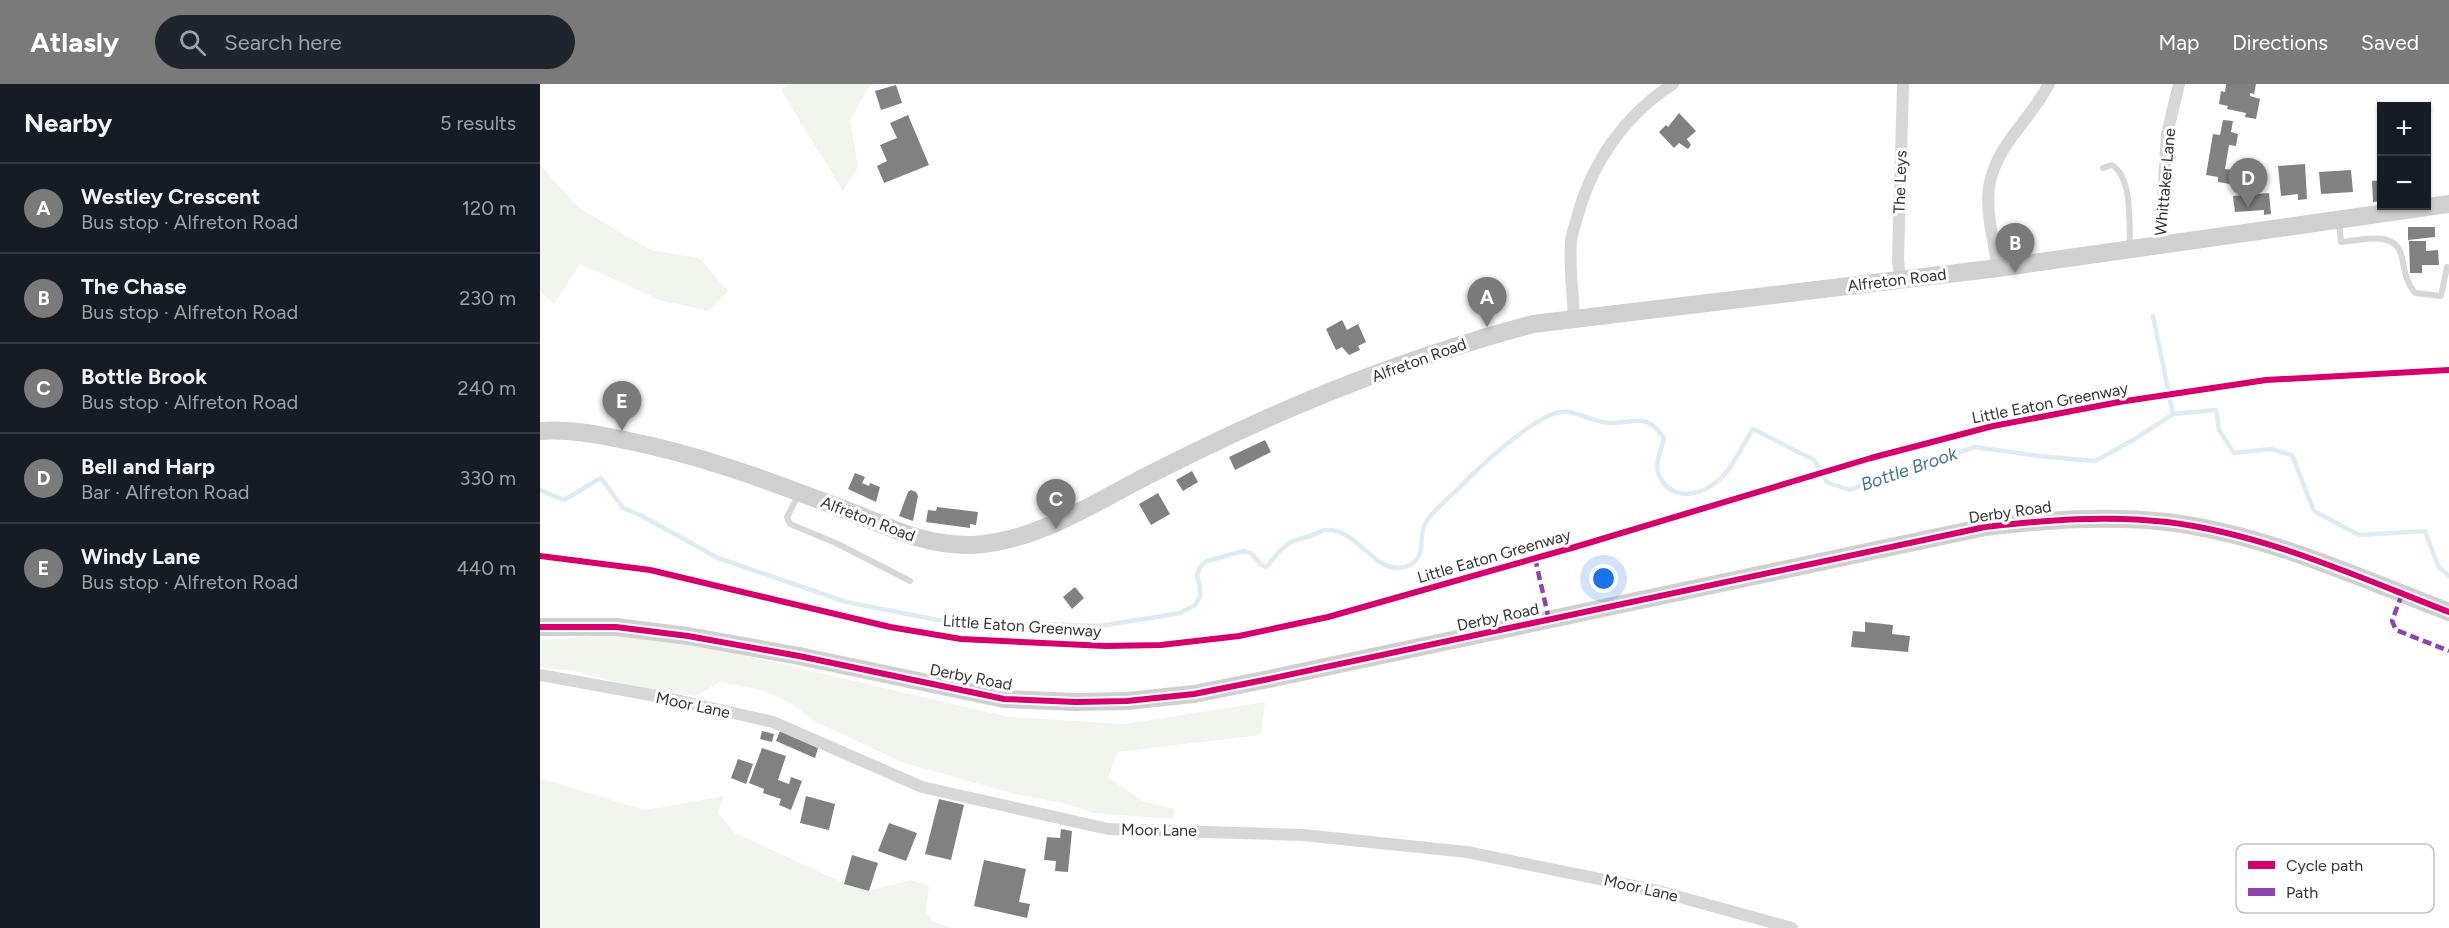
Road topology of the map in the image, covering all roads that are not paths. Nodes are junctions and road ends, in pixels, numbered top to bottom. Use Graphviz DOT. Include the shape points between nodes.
graph roads {
  1 [pos="1673,84"];
  2 [pos="1903,84"];
  3 [pos="2049,84"];
  4 [pos="2179,84"];
  5 [pos="1656,88"];
  6 [pos="2103,168"];
  7 [pos="2449,204"];
  8 [pos="2338,219"];
  9 [pos="2160,245"];
  10 [pos="2130,249"];
  11 [pos="2447,267"];
  12 [pos="1998,268"];
  13 [pos="1900,279"];
  14 [pos="1574,319"];
  15 [pos="540,431"];
  16 [pos="800,493"];
  17 [pos="910,581"];
  18 [pos="2449,612"];
  19 [pos="540,627"];
  20 [pos="540,675"];
  21 [pos="1792,928"];
  1 -- 5 [label="street"];
  2 -- 13 [label="street, The Leys"];
  3 -- 12 [label="street" via="1991,171 1987,201"];
  4 -- 9 [label="street, Whittaker Lane" via="2167,134"];
  5 -- 14 [label="street" via="1605,153 1584,195 1571,240"];
  6 -- 10 [label="lane" via="2112,165 2125,180"];
  7 -- 8 [label="street, Alfreton Road"];
  8 -- 9 [label="street, Alfreton Road"];
  8 -- 11 [label="lane" via="2341,242 2386,238 2395,244 2402,255 2408,285 2415,293 2441,296"];
  9 -- 10 [label="street, Alfreton Road"];
  10 -- 12 [label="street, Alfreton Road"];
  12 -- 13 [label="street, Alfreton Road"];
  13 -- 14 [label="street, Alfreton Road"];
  14 -- 16 [label="street, Alfreton Road" via="1533,324 1481,338 1347,387 1270,417 1032,532 994,542 949,544 910,537"];
  15 -- 16 [label="street, Alfreton Road" via="582,432 652,445 714,461"];
  16 -- 17 [label="lane" via="787,517 790,524"];
  18 -- 19 [label="street, Derby Road" via="2307,557 2221,531 2168,522 2064,518 1985,527 1280,677 1194,694 1127,701 1004,699 688,636 616,627"];
  20 -- 21 [label="street, Moor Lane" via="773,722 922,787 1108,829 1303,836 1467,852 1658,891"];
}
